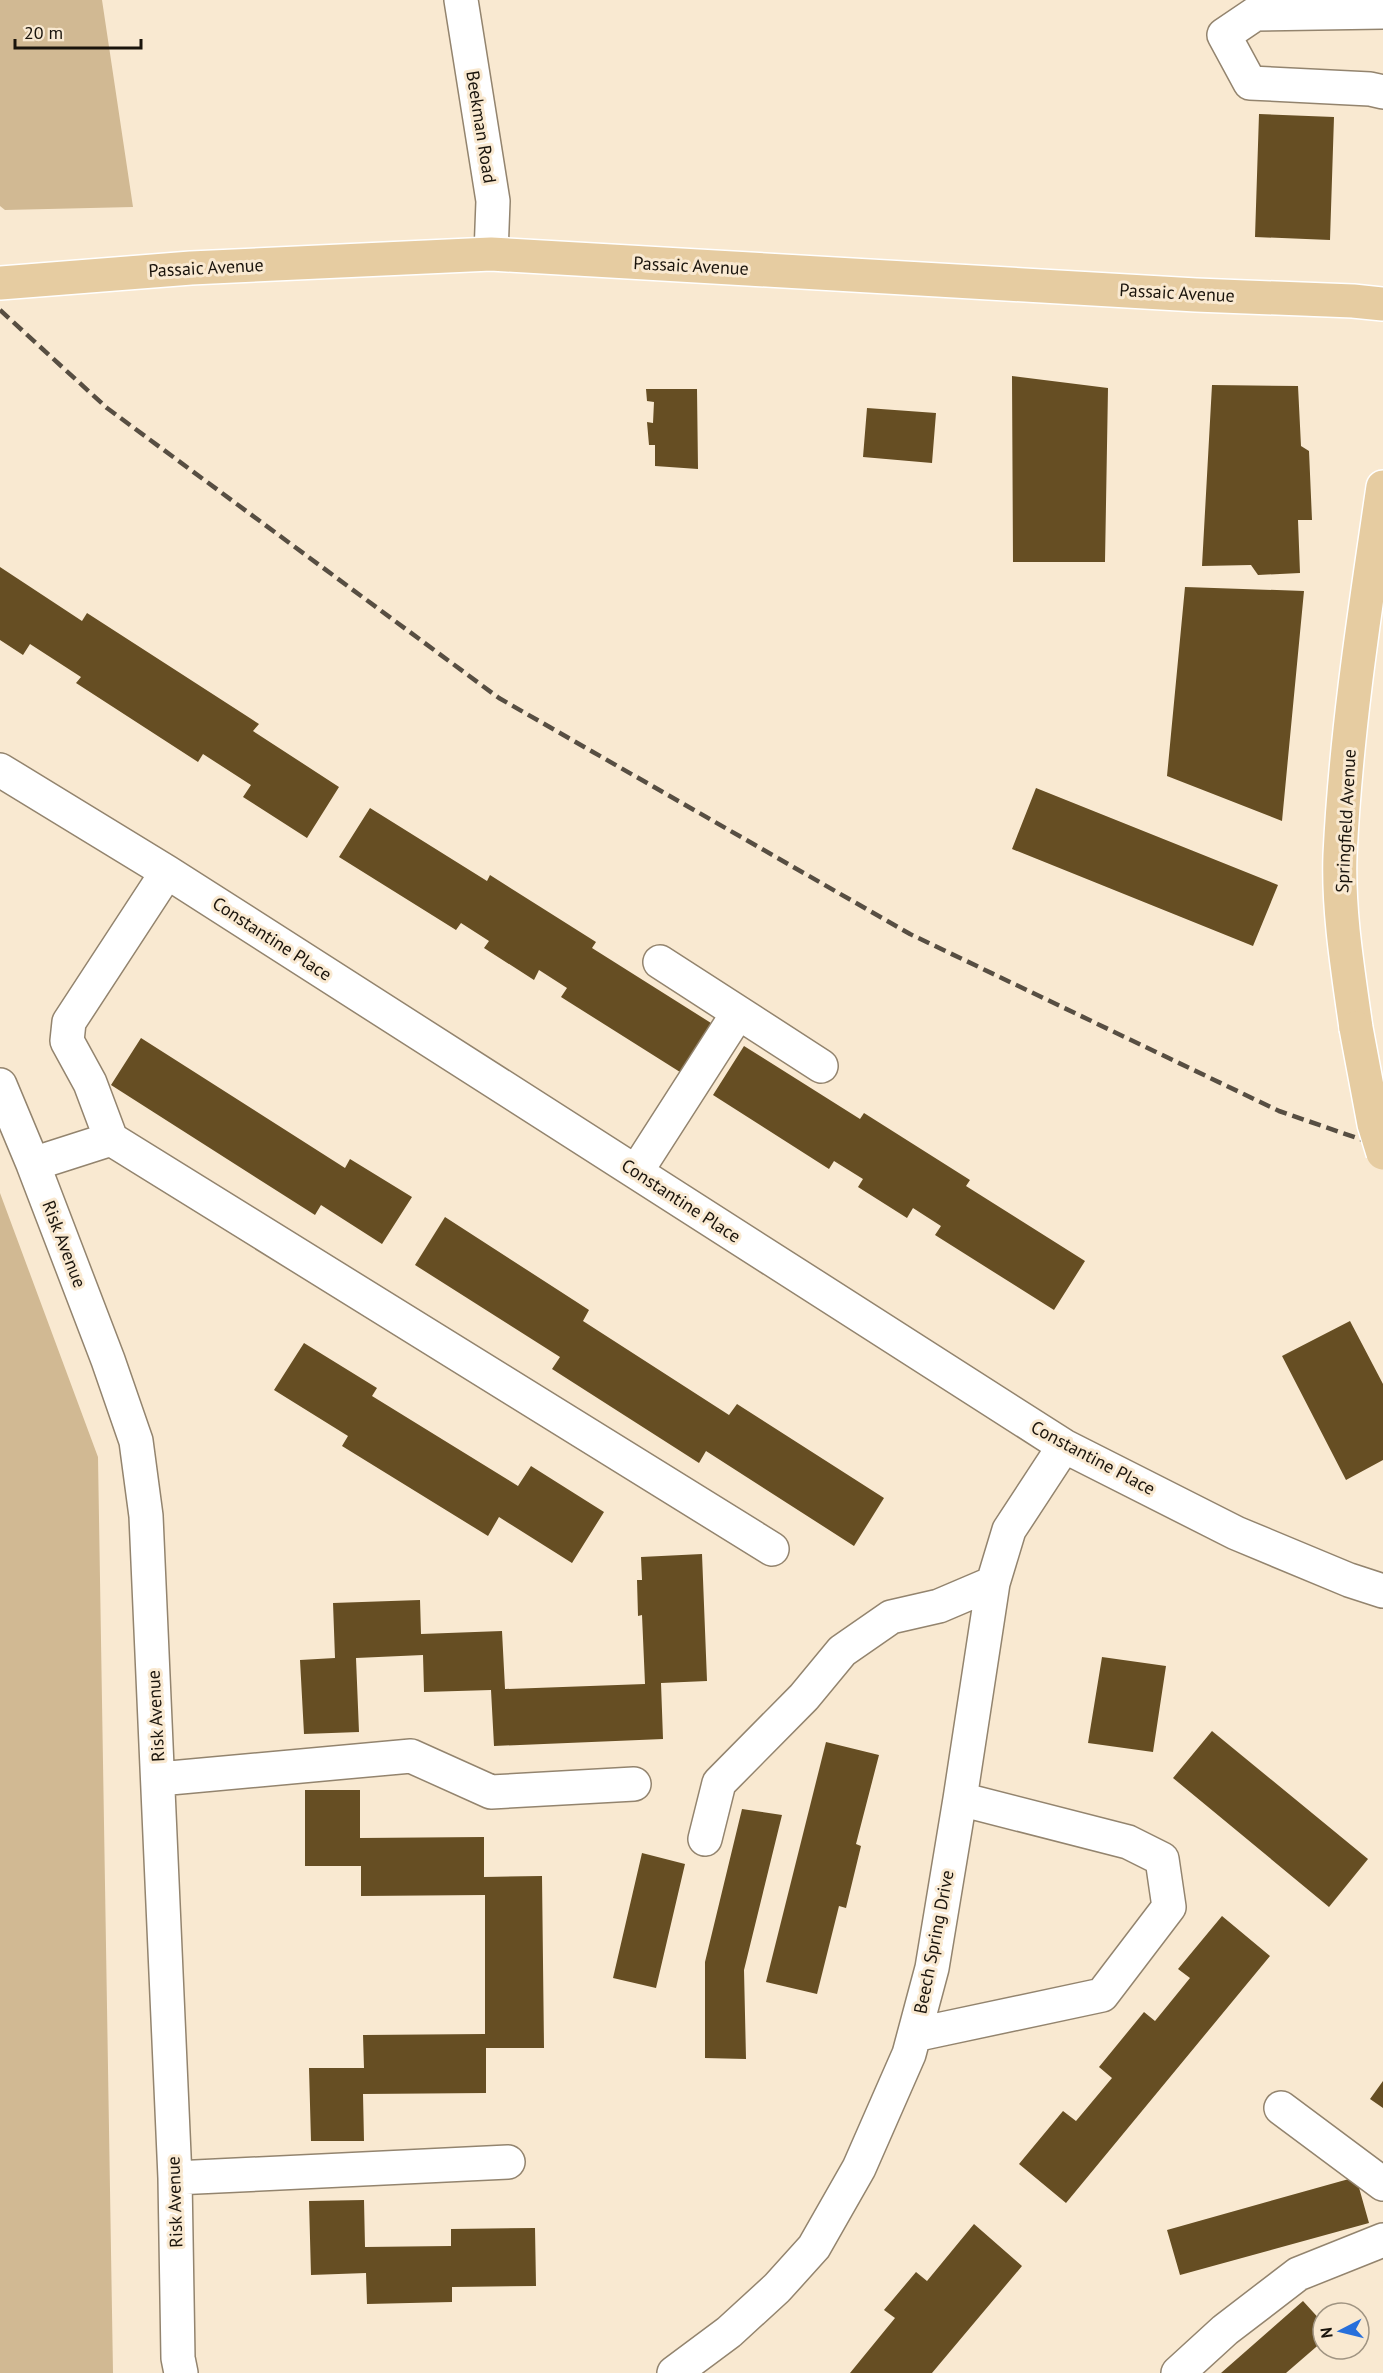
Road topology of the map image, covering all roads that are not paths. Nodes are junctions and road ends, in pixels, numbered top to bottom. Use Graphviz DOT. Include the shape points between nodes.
graph roads {
  1 [pos="461,0"];
  2 [pos="1383,12"];
  3 [pos="1383,92"];
  4 [pos="491,254"];
  5 [pos="0,283"];
  6 [pos="1383,304"];
  7 [pos="1383,487"];
  8 [pos="0,770"];
  9 [pos="167,872"];
  10 [pos="660,962"];
  11 [pos="738,1013"];
  12 [pos="821,1066"];
  13 [pos="0,1085"];
  14 [pos="111,1138"];
  15 [pos="1383,1153"];
  16 [pos="33,1164"];
  17 [pos="636,1172"];
  18 [pos="1064,1446"];
  19 [pos="772,1549"];
  20 [pos="993,1583"];
  21 [pos="1383,1591"];
  22 [pos="159,1779"];
  23 [pos="634,1784"];
  24 [pos="960,1799"];
  25 [pos="705,1839"];
  26 [pos="914,2036"];
  27 [pos="1281,2108"];
  28 [pos="507,2162"];
  29 [pos="175,2178"];
  30 [pos="1383,2184"];
  31 [pos="1383,2240"];
  32 [pos="182,2373"];
  33 [pos="674,2373"];
  34 [pos="1178,2373"];
  1 -- 4 [label="street, Beekman Road" via="493,201"];
  2 -- 3 [label="street" via="1255,14 1224,35 1250,83"];
  4 -- 5 [label="main road, Passaic Avenue" via="191,268"];
  4 -- 6 [label="main road, Passaic Avenue"];
  7 -- 15 [label="main road, Springfield Avenue, bridge" via="1353,693 1340,856 1346,962 1374,1124"];
  8 -- 9 [label="street, Constantine Place"];
  9 -- 14 [label="street" via="69,1022 67,1041 90,1083"];
  9 -- 17 [label="street, Constantine Place"];
  10 -- 11 [label="street"];
  11 -- 12 [label="street"];
  11 -- 17 [label="street"];
  13 -- 16 [label="street, Risk Avenue"];
  14 -- 16 [label="street"];
  14 -- 19 [label="street"];
  16 -- 22 [label="street, Risk Avenue" via="136,1441 146,1516"];
  17 -- 18 [label="street, Constantine Place"];
  18 -- 20 [label="street, Beech Spring Drive" via="1008,1530"];
  18 -- 21 [label="street, Constantine Place" via="1236,1533"];
  20 -- 24 [label="street, Beech Spring Drive"];
  20 -- 25 [label="street" via="939,1606 891,1617 842,1651 804,1698 719,1783"];
  22 -- 23 [label="street" via="411,1756 491,1792"];
  22 -- 29 [label="street, Risk Avenue"];
  24 -- 26 [label="street, Beech Spring Drive" via="932,1968"];
  24 -- 26 [label="street" via="1128,1842 1162,1859 1169,1907 1102,1995"];
  26 -- 33 [label="street, Beech Spring Drive" via="859,2168 814,2247 729,2332"];
  27 -- 30 [label="street"];
  28 -- 29 [label="street"];
  29 -- 32 [label="street, Risk Avenue" via="178,2358"];
  31 -- 34 [label="street" via="1298,2274 1225,2330"];
}
